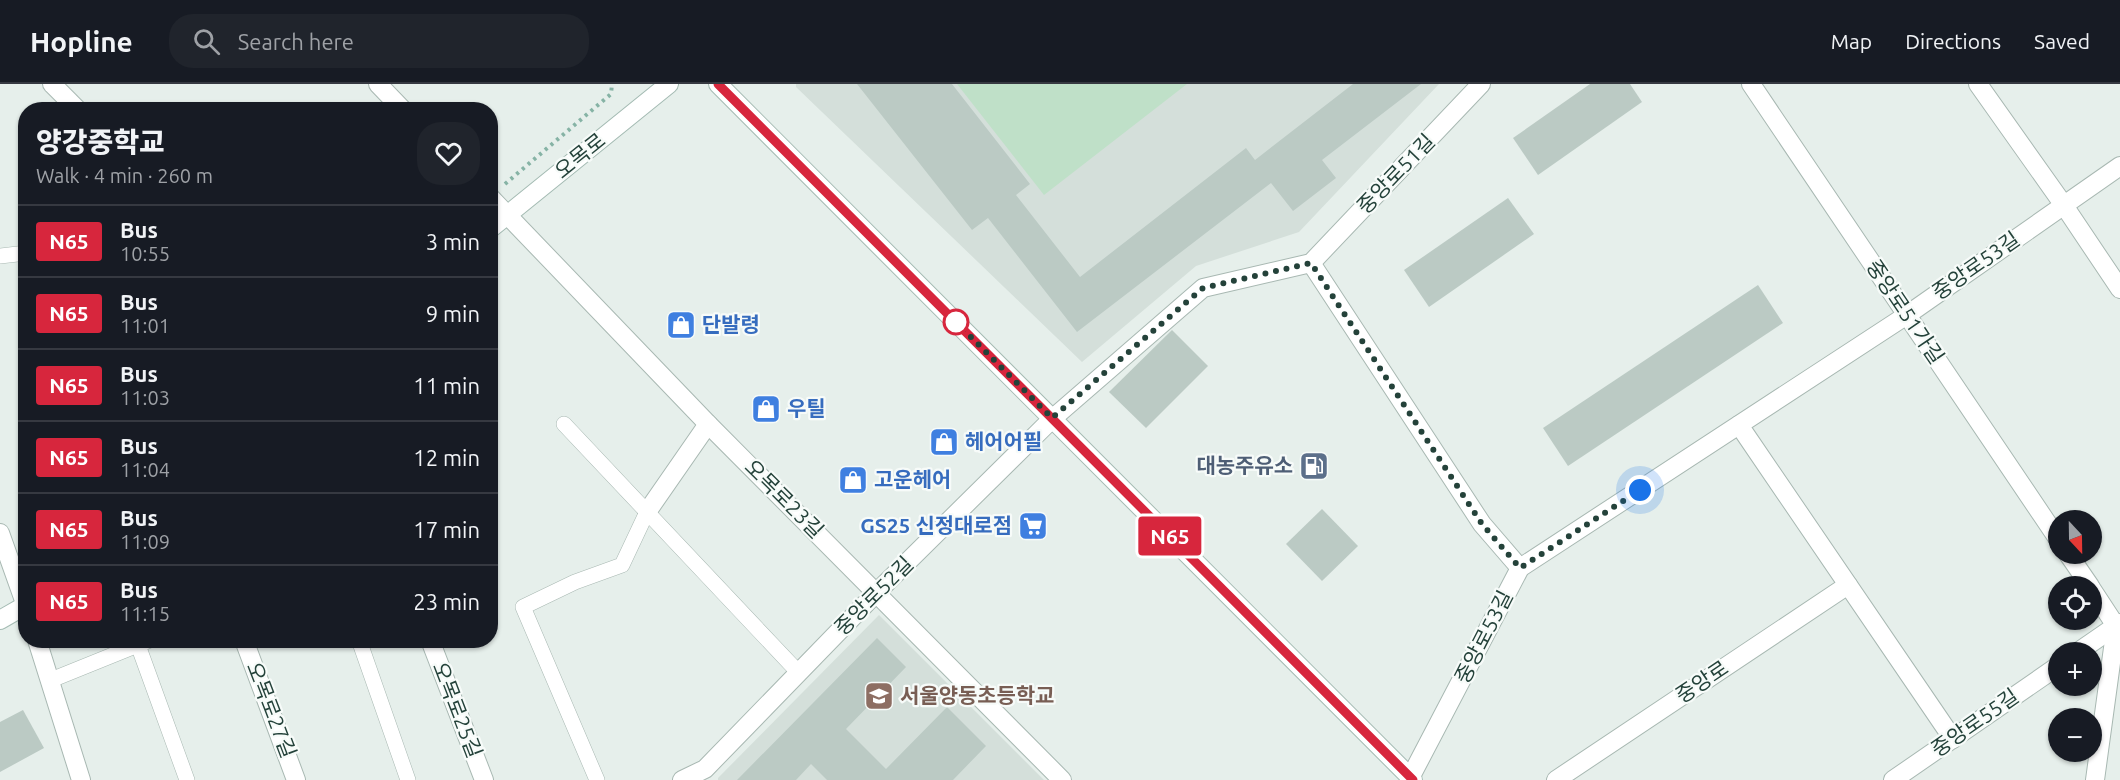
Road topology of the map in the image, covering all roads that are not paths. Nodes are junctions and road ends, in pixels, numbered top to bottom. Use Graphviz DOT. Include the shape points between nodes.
graph roads {
  1 [pos="52,84"];
  2 [pos="378,84"];
  3 [pos="669,84"];
  4 [pos="718,84"];
  5 [pos="1481,84"];
  6 [pos="1751,84"];
  7 [pos="1978,84"];
  8 [pos="70,102"];
  9 [pos="395,102"];
  10 [pos="2120,166"];
  11 [pos="498,198"];
  12 [pos="2063,204"];
  13 [pos="508,214"];
  14 [pos="498,222"];
  15 [pos="18,254"];
  16 [pos="0,256"];
  17 [pos="1311,263"];
  18 [pos="2120,289"];
  19 [pos="1907,315"];
  20 [pos="1052,418"];
  21 [pos="564,424"];
  22 [pos="708,424"];
  23 [pos="1739,425"];
  24 [pos="647,512"];
  25 [pos="2048,524"];
  26 [pos="0,533"];
  27 [pos="1520,568"];
  28 [pos="18,585"];
  29 [pos="1848,585"];
  30 [pos="876,592"];
  31 [pos="2102,603"];
  32 [pos="18,609"];
  33 [pos="0,620"];
  34 [pos="2118,625"];
  35 [pos="2093,642"];
  36 [pos="40,648"];
  37 [pos="131,648"];
  38 [pos="146,648"];
  39 [pos="247,648"];
  40 [pos="362,648"];
  41 [pos="433,648"];
  42 [pos="798,672"];
  43 [pos="2048,673"];
  44 [pos="51,680"];
  45 [pos="1953,739"];
  46 [pos="706,774"];
  47 [pos="1411,779"];
  48 [pos="81,780"];
  49 [pos="187,780"];
  50 [pos="297,780"];
  51 [pos="408,780"];
  52 [pos="484,780"];
  53 [pos="597,780"];
  54 [pos="682,780"];
  55 [pos="1062,780"];
  56 [pos="1556,780"];
  57 [pos="1893,780"];
  58 [pos="2095,780"];
  1 -- 8 [label="street"];
  2 -- 9 [label="street"];
  3 -- 13 [label="street, 오목로"];
  4 -- 20 [label="street"];
  5 -- 17 [label="street, 중앙로51길"];
  6 -- 19 [label="street, 중앙로51가길"];
  7 -- 12 [label="street"];
  10 -- 12 [label="street, 중앙로53길"];
  11 -- 13 [label="street, 오목로23길"];
  12 -- 18 [label="street"];
  12 -- 19 [label="street, 중앙로53길"];
  13 -- 14 [label="street, 오목로"];
  13 -- 22 [label="street, 오목로23길"];
  15 -- 16 [label="lane"];
  17 -- 20 [label="street" via="1203,288"];
  17 -- 27 [label="street" via="1482,524"];
  19 -- 23 [label="street, 중앙로53길"];
  19 -- 25 [label="street, 중앙로51가길"];
  20 -- 30 [label="street, 중앙로52길"];
  20 -- 47 [label="street"];
  21 -- 24 [label="lane"];
  22 -- 24 [label="street"];
  22 -- 30 [label="street, 오목로23길"];
  23 -- 27 [label="street, 중앙로53길"];
  23 -- 29 [label="street"];
  24 -- 42 [label="lane"];
  24 -- 53 [label="lane" via="622,565 523,607"];
  26 -- 28 [label="street"];
  27 -- 47 [label="street, 중앙로53길"];
  29 -- 45 [label="street"];
  29 -- 56 [label="street, 중앙로"];
  30 -- 42 [label="street, 중앙로52길"];
  30 -- 55 [label="street, 오목로23길"];
  31 -- 34 [label="street"];
  32 -- 33 [label="street"];
  34 -- 35 [label="street"];
  34 -- 58 [label="street"];
  36 -- 44 [label="street"];
  37 -- 44 [label="lane"];
  38 -- 49 [label="lane"];
  39 -- 50 [label="street, 오목로27길"];
  40 -- 51 [label="lane"];
  41 -- 52 [label="street, 오목로25길"];
  42 -- 46 [label="street, 중앙로52길"];
  43 -- 45 [label="street, 중앙로55길"];
  44 -- 48 [label="street"];
  45 -- 57 [label="street, 중앙로55길"];
  46 -- 54 [label="street, 중앙로52길"];
}
